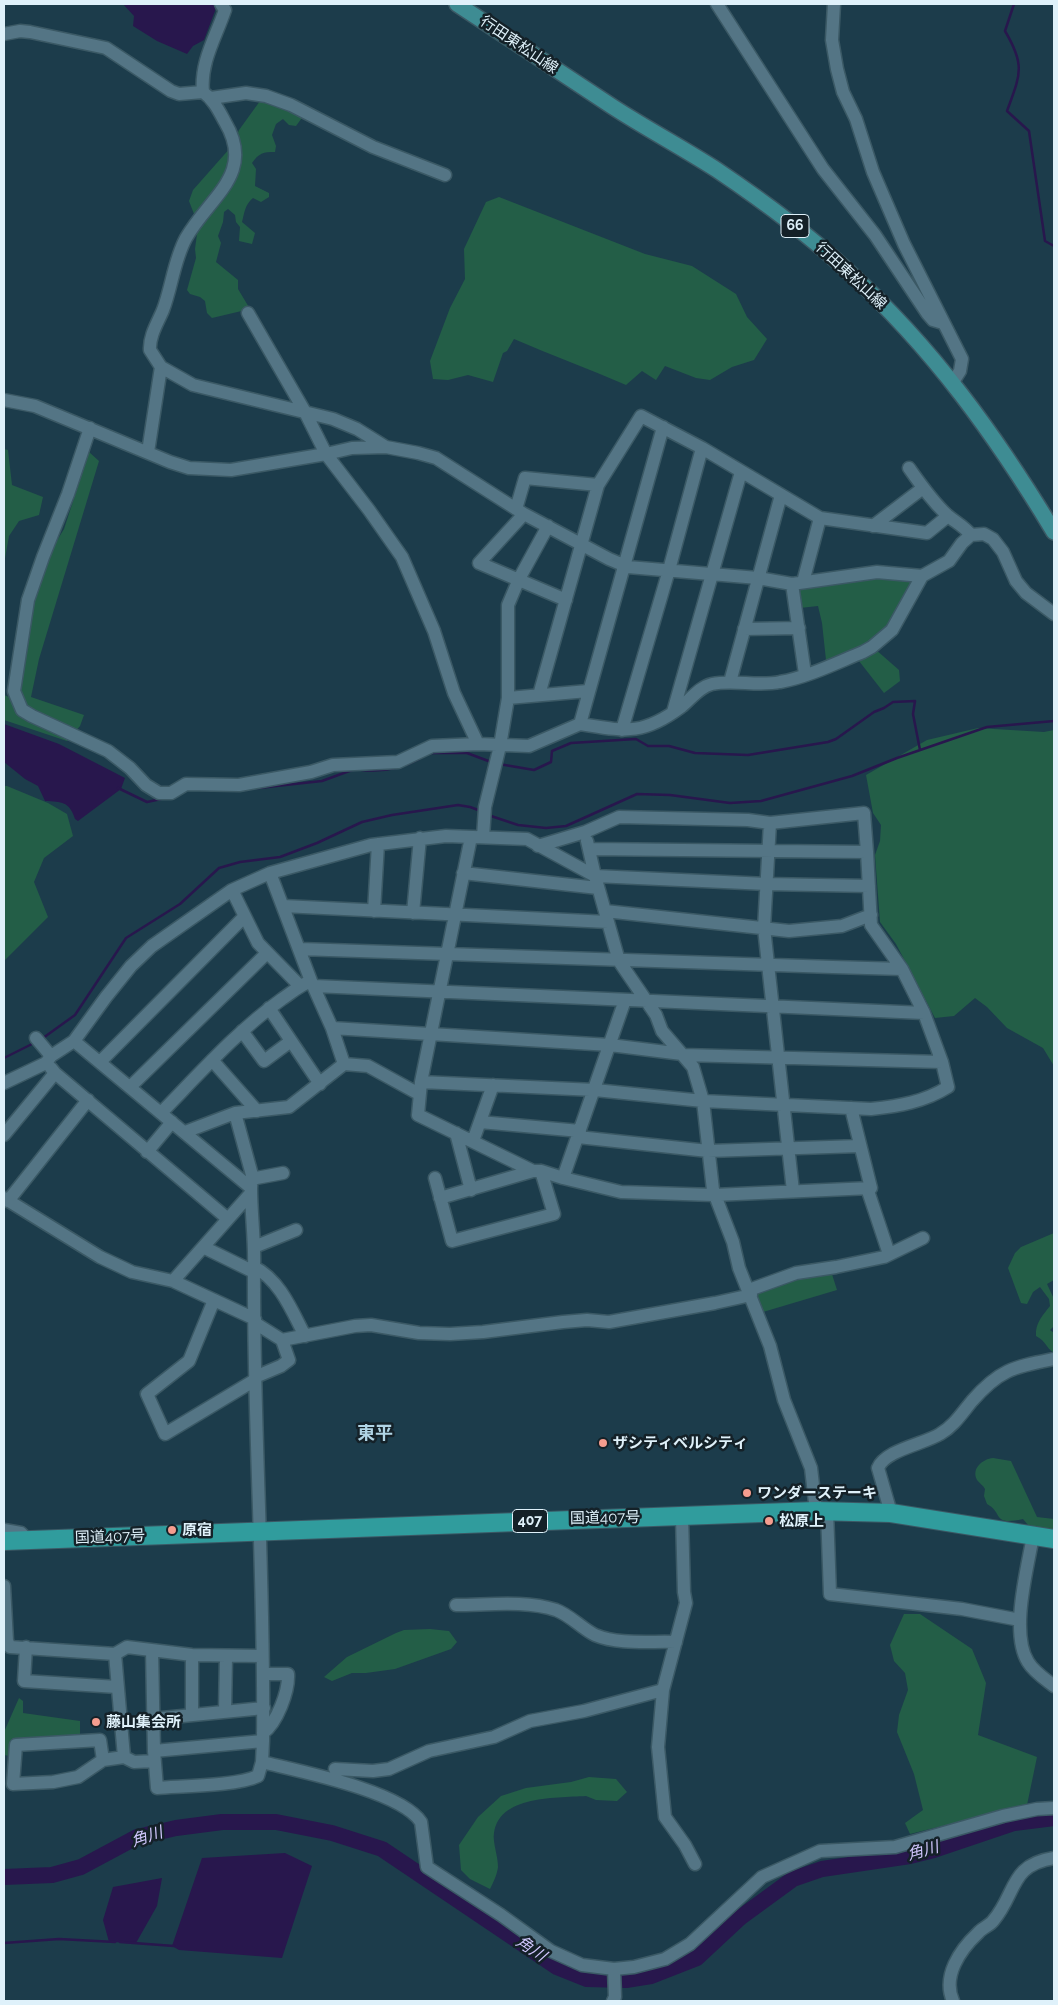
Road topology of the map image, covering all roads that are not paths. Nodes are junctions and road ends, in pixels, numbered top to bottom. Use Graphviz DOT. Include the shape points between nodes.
graph roads {
  1 [pos="221,4"];
  2 [pos="457,4"];
  3 [pos="717,4"];
  4 [pos="834,4"];
  5 [pos="4,34"];
  6 [pos="207,95"];
  7 [pos="445,175"];
  8 [pos="248,313"];
  9 [pos="943,323"];
  10 [pos="162,367"];
  11 [pos="953,382"];
  12 [pos="4,400"];
  13 [pos="305,412"];
  14 [pos="663,427"];
  15 [pos="90,428"];
  16 [pos="386,446"];
  17 [pos="702,448"];
  18 [pos="148,452"];
  19 [pos="326,454"];
  20 [pos="910,468"];
  21 [pos="741,472"];
  22 [pos="598,485"];
  23 [pos="923,488"];
  24 [pos="781,495"];
  25 [pos="520,511"];
  26 [pos="948,516"];
  27 [pos="820,518"];
  28 [pos="548,526"];
  29 [pos="873,526"];
  30 [pos="1054,532"];
  31 [pos="971,535"];
  32 [pos="582,544"];
  33 [pos="623,565"];
  34 [pos="669,570"];
  35 [pos="713,575"];
  36 [pos="922,576"];
  37 [pos="758,578"];
  38 [pos="520,579"];
  39 [pos="798,583"];
  40 [pos="566,600"];
  41 [pos="1054,614"];
  42 [pos="799,628"];
  43 [pos="744,629"];
  44 [pos="805,674"];
  45 [pos="730,682"];
  46 [pos="588,691"];
  47 [pos="539,695"];
  48 [pos="508,698"];
  49 [pos="673,712"];
  50 [pos="580,724"];
  51 [pos="622,730"];
  52 [pos="478,744"];
  53 [pos="500,746"];
  54 [pos="770,823"];
  55 [pos="585,832"];
  56 [pos="477,837"];
  57 [pos="420,838"];
  58 [pos="378,844"];
  59 [pos="538,846"];
  60 [pos="590,849"];
  61 [pos="768,852"];
  62 [pos="867,852"];
  63 [pos="463,873"];
  64 [pos="270,874"];
  65 [pos="596,882"];
  66 [pos="767,884"];
  67 [pos="869,886"];
  68 [pos="232,890"];
  69 [pos="282,906"];
  70 [pos="374,911"];
  71 [pos="413,913"];
  72 [pos="456,914"];
  73 [pos="871,915"];
  74 [pos="606,916"];
  75 [pos="244,918"];
  76 [pos="764,928"];
  77 [pos="300,949"];
  78 [pos="448,952"];
  79 [pos="267,953"];
  80 [pos="619,961"];
  81 [pos="768,966"];
  82 [pos="902,969"];
  83 [pos="308,984"];
  84 [pos="440,992"];
  85 [pos="625,1000"];
  86 [pos="648,1002"];
  87 [pos="772,1007"];
  88 [pos="269,1008"];
  89 [pos="924,1013"];
  90 [pos="332,1028"];
  91 [pos="242,1031"];
  92 [pos="431,1033"];
  93 [pos="36,1038"];
  94 [pos="74,1041"];
  95 [pos="291,1041"];
  96 [pos="610,1045"];
  97 [pos="683,1054"];
  98 [pos="778,1057"];
  99 [pos="48,1060"];
  100 [pos="212,1060"];
  101 [pos="100,1062"];
  102 [pos="942,1062"];
  103 [pos="344,1064"];
  104 [pos="55,1073"];
  105 [pos="4,1083"];
  106 [pos="320,1084"];
  107 [pos="492,1085"];
  108 [pos="130,1087"];
  109 [pos="420,1088"];
  110 [pos="595,1090"];
  111 [pos="88,1100"];
  112 [pos="703,1101"];
  113 [pos="783,1104"];
  114 [pos="851,1108"];
  115 [pos="257,1110"];
  116 [pos="161,1113"];
  117 [pos="235,1113"];
  118 [pos="172,1122"];
  119 [pos="480,1122"];
  120 [pos="185,1132"];
  121 [pos="456,1134"];
  122 [pos="579,1134"];
  123 [pos="4,1135"];
  124 [pos="473,1141"];
  125 [pos="860,1146"];
  126 [pos="788,1148"];
  127 [pos="708,1151"];
  128 [pos="148,1152"];
  129 [pos="537,1171"];
  130 [pos="283,1173"];
  131 [pos="435,1178"];
  132 [pos="563,1178"];
  133 [pos="251,1186"];
  134 [pos="867,1188"];
  135 [pos="471,1190"];
  136 [pos="793,1191"];
  137 [pos="714,1195"];
  138 [pos="440,1198"];
  139 [pos="6,1199"];
  140 [pos="228,1219"];
  141 [pos="296,1230"];
  142 [pos="923,1238"];
  143 [pos="203,1246"];
  144 [pos="254,1247"];
  145 [pos="889,1254"];
  146 [pos="254,1269"];
  147 [pos="173,1281"];
  148 [pos="750,1292"];
  149 [pos="214,1300"];
  150 [pos="255,1321"];
  151 [pos="305,1336"];
  152 [pos="282,1340"];
  153 [pos="1054,1359"];
  154 [pos="255,1378"];
  155 [pos="822,1511"];
  156 [pos="892,1513"];
  157 [pos="682,1516"];
  158 [pos="4,1530"];
  159 [pos="259,1531"];
  160 [pos="1033,1536"];
  161 [pos="1054,1539"];
  162 [pos="28,1540"];
  163 [pos="4,1541"];
  164 [pos="4,1586"];
  165 [pos="456,1605"];
  166 [pos="1020,1620"];
  167 [pos="676,1642"];
  168 [pos="26,1647"];
  169 [pos="152,1650"];
  170 [pos="115,1654"];
  171 [pos="192,1655"];
  172 [pos="226,1656"];
  173 [pos="262,1656"];
  174 [pos="263,1674"];
  175 [pos="1054,1686"];
  176 [pos="117,1687"];
  177 [pos="664,1690"];
  178 [pos="264,1708"];
  179 [pos="225,1711"];
  180 [pos="192,1714"];
  181 [pos="152,1719"];
  182 [pos="263,1737"];
  183 [pos="154,1756"];
  184 [pos="124,1757"];
  185 [pos="103,1760"];
  186 [pos="262,1762"];
  187 [pos="335,1770"];
  188 [pos="1054,1808"];
  189 [pos="1054,1858"];
  190 [pos="695,1864"];
  191 [pos="614,1970"];
  192 [pos="614,1999"];
  193 [pos="953,2001"];
  1 -- 6 [label="street" via="225,10 205,60 202,80"];
  2 -- 11 [label="main road, 行田東松山線 / 66" via="763,201 850,272"];
  3 -- 9 [label="street" via="823,169 875,235 927,313 933,320"];
  4 -- 9 [label="street" via="832,40 843,92 896,226"];
  5 -- 6 [label="street" via="30,32 106,48 171,92"];
  6 -- 7 [label="street" via="246,93 291,104 373,147"];
  6 -- 10 [label="street" via="232,132 236,161 225,188 196,222 178,255 150,345 151,354"];
  8 -- 13 [label="street"];
  9 -- 11 [label="street" via="962,359 960,371"];
  10 -- 13 [label="street" via="193,385"];
  10 -- 18 [label="street"];
  11 -- 30 [label="main road, 行田東松山線 / 66" via="1006,454"];
  12 -- 15 [label="street" via="36,406"];
  13 -- 16 [label="street" via="357,429"];
  13 -- 19 [label="street"];
  14 -- 17 [label="street"];
  14 -- 22 [label="street" via="641,416"];
  14 -- 33 [label="street"];
  15 -- 18 [label="street"];
  15 -- 52 [label="street" via="28,600 14,691 22,710 108,751 159,793 171,793 186,784 239,784 334,765 398,762 432,746"];
  16 -- 19 [label="street" via="352,448"];
  16 -- 25 [label="street" via="436,458"];
  17 -- 21 [label="street"];
  17 -- 34 [label="street"];
  18 -- 19 [label="street" via="189,468 231,470"];
  19 -- 52 [label="street" via="402,557 434,631 454,693"];
  20 -- 23 [label="street"];
  21 -- 24 [label="street"];
  21 -- 35 [label="street"];
  22 -- 25 [label="street" via="525,478"];
  22 -- 32 [label="street"];
  23 -- 26 [label="street"];
  23 -- 29 [label="street"];
  24 -- 27 [label="street"];
  24 -- 37 [label="street"];
  25 -- 28 [label="street"];
  25 -- 38 [label="street" via="479,563"];
  26 -- 29 [label="street" via="928,533"];
  26 -- 31 [label="street"];
  27 -- 29 [label="street"];
  27 -- 39 [label="street"];
  28 -- 32 [label="street"];
  28 -- 38 [label="street"];
  31 -- 36 [label="street" via="949,560"];
  31 -- 41 [label="street" via="984,534 993,539 1003,552 1016,581 1031,598"];
  32 -- 33 [label="street"];
  32 -- 40 [label="street"];
  33 -- 34 [label="street"];
  33 -- 46 [label="street"];
  34 -- 35 [label="street"];
  34 -- 51 [label="street"];
  35 -- 37 [label="street"];
  35 -- 49 [label="street"];
  36 -- 39 [label="street" via="877,572"];
  36 -- 44 [label="street" via="892,630 884,638 863,652"];
  37 -- 39 [label="street"];
  37 -- 43 [label="street"];
  38 -- 40 [label="street"];
  38 -- 48 [label="street" via="508,605"];
  39 -- 42 [label="street"];
  40 -- 47 [label="street"];
  42 -- 43 [label="street"];
  42 -- 44 [label="street"];
  43 -- 45 [label="street"];
  44 -- 45 [label="street" via="781,682"];
  45 -- 49 [label="street" via="704,687"];
  46 -- 47 [label="street"];
  46 -- 50 [label="street"];
  47 -- 48 [label="street"];
  48 -- 53 [label="street"];
  49 -- 51 [label="street" via="641,729"];
  50 -- 51 [label="street"];
  50 -- 53 [label="street" via="529,746"];
  52 -- 53 [label="street"];
  53 -- 56 [label="street"];
  54 -- 55 [label="street" via="618,818"];
  54 -- 61 [label="street"];
  54 -- 62 [label="street" via="864,813"];
  55 -- 59 [label="street"];
  55 -- 60 [label="street"];
  56 -- 57 [label="street"];
  56 -- 59 [label="street" via="527,839"];
  56 -- 63 [label="street"];
  57 -- 58 [label="street"];
  57 -- 71 [label="street"];
  58 -- 64 [label="street"];
  58 -- 70 [label="street"];
  59 -- 65 [label="street"];
  60 -- 61 [label="street"];
  60 -- 65 [label="street"];
  61 -- 62 [label="street"];
  61 -- 66 [label="street"];
  62 -- 67 [label="street"];
  63 -- 65 [label="street"];
  63 -- 72 [label="street"];
  64 -- 68 [label="street"];
  64 -- 69 [label="street"];
  65 -- 66 [label="street"];
  65 -- 74 [label="street"];
  66 -- 67 [label="street"];
  66 -- 76 [label="street"];
  67 -- 73 [label="street"];
  68 -- 75 [label="street"];
  68 -- 94 [label="street" via="152,946 111,991"];
  69 -- 70 [label="street"];
  69 -- 77 [label="street"];
  70 -- 71 [label="street"];
  71 -- 72 [label="street"];
  72 -- 74 [label="street"];
  72 -- 78 [label="street"];
  73 -- 76 [label="street" via="842,926 789,931"];
  73 -- 82 [label="street" via="871,925"];
  74 -- 76 [label="street"];
  74 -- 80 [label="street"];
  75 -- 79 [label="street"];
  75 -- 101 [label="street"];
  76 -- 81 [label="street"];
  77 -- 78 [label="street"];
  77 -- 83 [label="street"];
  78 -- 80 [label="street"];
  78 -- 84 [label="street"];
  79 -- 83 [label="street"];
  79 -- 108 [label="street"];
  80 -- 81 [label="street"];
  80 -- 86 [label="street"];
  81 -- 82 [label="street"];
  81 -- 87 [label="street"];
  82 -- 89 [label="street"];
  83 -- 84 [label="street"];
  83 -- 88 [label="street"];
  83 -- 90 [label="street"];
  84 -- 85 [label="street"];
  84 -- 92 [label="street"];
  85 -- 86 [label="street"];
  85 -- 96 [label="street"];
  86 -- 87 [label="street"];
  86 -- 97 [label="street" via="662,1031"];
  87 -- 89 [label="street"];
  87 -- 98 [label="street"];
  88 -- 91 [label="street"];
  88 -- 95 [label="street"];
  89 -- 102 [label="street"];
  90 -- 92 [label="street"];
  90 -- 103 [label="street"];
  91 -- 95 [label="street" via="264,1061"];
  91 -- 100 [label="street"];
  92 -- 96 [label="street"];
  92 -- 109 [label="street"];
  93 -- 99 [label="street"];
  94 -- 99 [label="street"];
  94 -- 101 [label="street"];
  95 -- 106 [label="street"];
  96 -- 97 [label="street"];
  96 -- 110 [label="street"];
  97 -- 98 [label="street"];
  97 -- 112 [label="street" via="693,1067"];
  98 -- 102 [label="street"];
  98 -- 113 [label="street"];
  99 -- 104 [label="street"];
  99 -- 105 [label="street"];
  100 -- 115 [label="street"];
  100 -- 116 [label="street"];
  101 -- 108 [label="street"];
  102 -- 114 [label="street" via="948,1087 931,1097 890,1107"];
  103 -- 106 [label="street"];
  103 -- 109 [label="street" via="368,1066"];
  104 -- 111 [label="street"];
  104 -- 123 [label="street"];
  106 -- 115 [label="street" via="289,1107"];
  107 -- 109 [label="street"];
  107 -- 110 [label="street"];
  107 -- 119 [label="street"];
  108 -- 116 [label="street"];
  109 -- 121 [label="street" via="418,1115"];
  110 -- 112 [label="street"];
  110 -- 122 [label="street"];
  111 -- 128 [label="street"];
  111 -- 139 [label="street"];
  112 -- 113 [label="street"];
  112 -- 127 [label="street"];
  113 -- 114 [label="street"];
  113 -- 126 [label="street"];
  114 -- 125 [label="street"];
  115 -- 117 [label="street"];
  116 -- 118 [label="street"];
  117 -- 120 [label="street"];
  117 -- 133 [label="street"];
  118 -- 120 [label="street"];
  118 -- 128 [label="street"];
  119 -- 122 [label="street"];
  119 -- 124 [label="street"];
  120 -- 133 [label="street"];
  121 -- 124 [label="street"];
  121 -- 135 [label="street"];
  122 -- 127 [label="street"];
  122 -- 132 [label="street"];
  124 -- 129 [label="street"];
  125 -- 126 [label="street"];
  125 -- 134 [label="street" via="871,1188"];
  126 -- 127 [label="street"];
  126 -- 136 [label="street"];
  127 -- 137 [label="street"];
  128 -- 140 [label="street"];
  129 -- 132 [label="street"];
  129 -- 135 [label="street"];
  129 -- 138 [label="street" via="554,1214 452,1241"];
  130 -- 133 [label="street"];
  131 -- 138 [label="street"];
  132 -- 137 [label="street" via="621,1192"];
  133 -- 140 [label="street"];
  133 -- 144 [label="street"];
  134 -- 136 [label="street"];
  134 -- 145 [label="street"];
  135 -- 138 [label="street"];
  136 -- 137 [label="street"];
  137 -- 148 [label="street"];
  139 -- 147 [label="street" via="100,1257 132,1272"];
  140 -- 143 [label="street"];
  141 -- 144 [label="street"];
  142 -- 145 [label="street"];
  143 -- 146 [label="street"];
  143 -- 147 [label="street"];
  144 -- 146 [label="street"];
  145 -- 148 [label="street" via="796,1273"];
  146 -- 150 [label="street"];
  146 -- 151 [label="street" via="262,1271 277,1285"];
  147 -- 149 [label="street"];
  148 -- 151 [label="street" via="715,1303 609,1322 587,1320 450,1334 419,1333 371,1325"];
  148 -- 155 [label="street" via="770,1346 784,1400 811,1468"];
  149 -- 150 [label="street"];
  149 -- 154 [label="street" via="189,1361 148,1394 165,1434"];
  150 -- 152 [label="street"];
  150 -- 154 [label="street"];
  151 -- 152 [label="street"];
  152 -- 154 [label="street" via="289,1360"];
  153 -- 156 [label="street" via="1006,1371 982,1390 954,1424 941,1434 880,1462 882,1486"];
  154 -- 159 [label="street"];
  155 -- 156 [label="highway, 国道407号 / 407"];
  155 -- 157 [label="highway, 国道407号 / 407"];
  155 -- 166 [label="street" via="830,1594 962,1609"];
  156 -- 160 [label="highway, 国道407号 / 407"];
  157 -- 159 [label="highway, 国道407号 / 407"];
  157 -- 167 [label="street" via="686,1603"];
  158 -- 162 [label="street" via="21,1533"];
  159 -- 162 [label="highway, 国道407号 / 407"];
  159 -- 173 [label="street"];
  160 -- 161 [label="highway, 国道407号 / 407"];
  160 -- 166 [label="street"];
  162 -- 163 [label="highway, 国道407号 / 407"];
  164 -- 168 [label="street" via="7,1641 10,1647"];
  165 -- 167 [label="street" via="537,1606 557,1611 582,1628 617,1641"];
  166 -- 175 [label="street" via="1022,1649 1029,1663"];
  167 -- 177 [label="street"];
  168 -- 170 [label="street"];
  168 -- 176 [label="street" via="24,1681"];
  169 -- 170 [label="street" via="127,1647"];
  169 -- 171 [label="street"];
  169 -- 181 [label="street"];
  170 -- 176 [label="street"];
  171 -- 172 [label="street"];
  171 -- 180 [label="street"];
  172 -- 173 [label="street"];
  172 -- 179 [label="street"];
  173 -- 174 [label="street"];
  174 -- 178 [label="street"];
  174 -- 182 [label="street" via="288,1674 274,1722"];
  176 -- 184 [label="street"];
  177 -- 187 [label="street" via="530,1721 494,1737 429,1751 389,1769"];
  177 -- 190 [label="street" via="658,1747 665,1817"];
  178 -- 179 [label="street"];
  178 -- 182 [label="street"];
  179 -- 180 [label="street"];
  180 -- 181 [label="street"];
  181 -- 183 [label="street"];
  182 -- 183 [label="street"];
  182 -- 186 [label="street"];
  183 -- 184 [label="street" via="134,1762"];
  183 -- 186 [label="street" via="157,1788 252,1779 258,1776"];
  184 -- 185 [label="street"];
  185 -- 185 [label="street" via="78,1777 13,1784 16,1745 100,1740"];
  186 -- 191 [label="street" via="369,1790 394,1802 421,1822 427,1867 552,1951 582,1965"];
  188 -- 191 [label="street" via="1003,1816 895,1847 820,1851 762,1877 690,1944 664,1959"];
  189 -- 193 [label="street" via="1029,1865 1021,1873 1002,1908 958,1958 949,1983"];
  191 -- 192 [label="street"];
}
